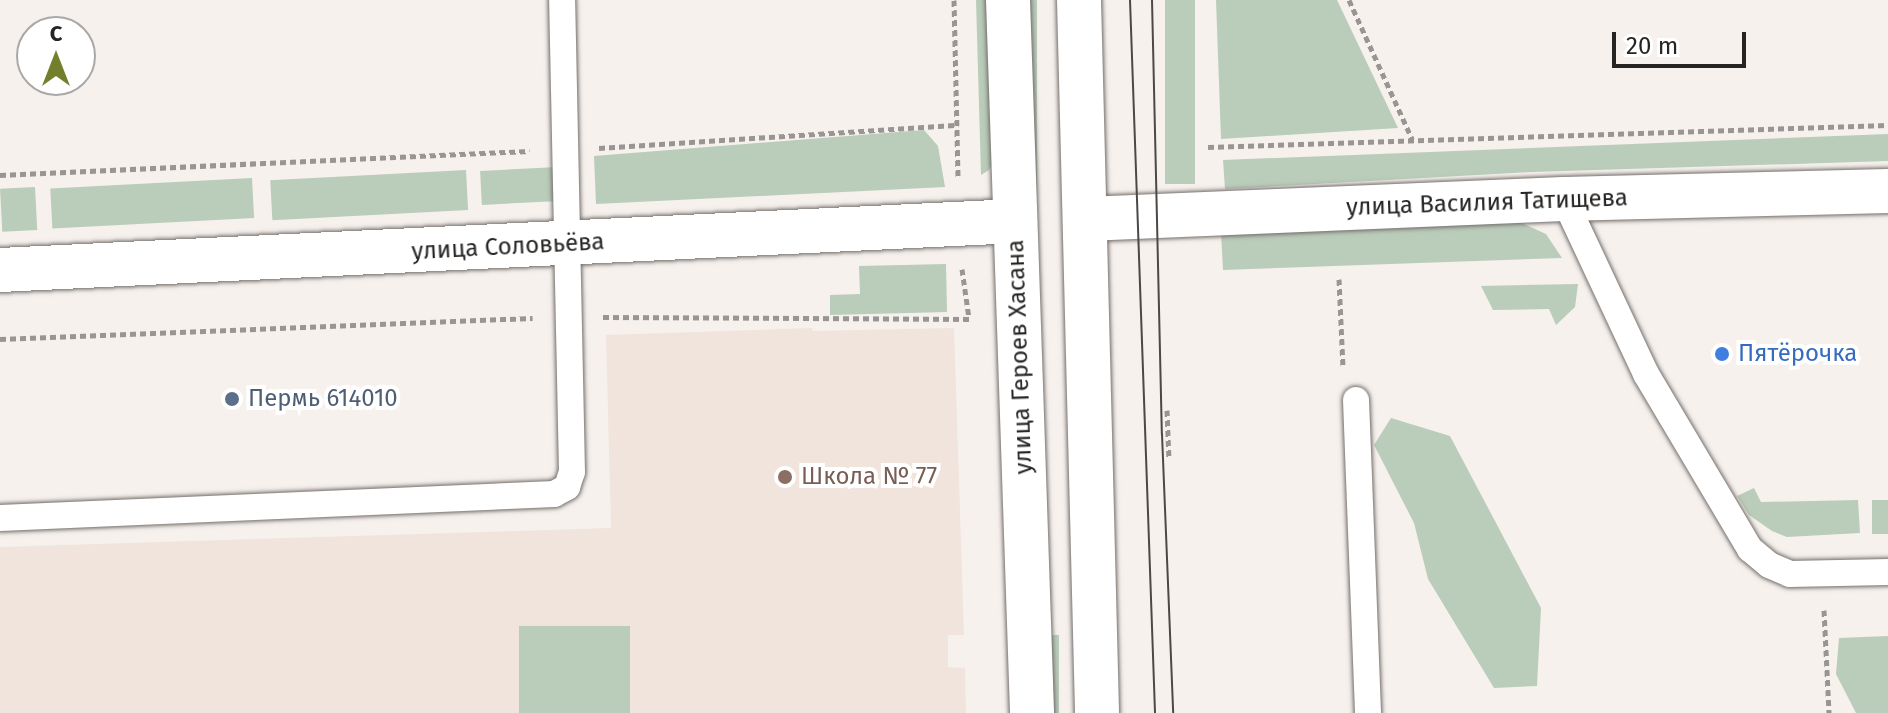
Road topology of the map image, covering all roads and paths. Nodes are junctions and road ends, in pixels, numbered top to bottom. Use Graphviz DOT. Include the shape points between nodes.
graph roads {
  1 [pos="562,0"];
  2 [pos="1008,0"];
  3 [pos="1079,0"];
  4 [pos="1349,0"];
  5 [pos="958,125"];
  6 [pos="1888,125"];
  7 [pos="1412,139"];
  8 [pos="1208,147"];
  9 [pos="567,150"];
  10 [pos="0,175"];
  11 [pos="1888,191"];
  12 [pos="1564,199"];
  13 [pos="1086,219"];
  14 [pos="1015,221"];
  15 [pos="567,244"];
  16 [pos="0,270"];
  17 [pos="1339,279"];
  18 [pos="568,316"];
  19 [pos="970,319"];
  20 [pos="0,339"];
  21 [pos="1356,400"];
  22 [pos="1167,410"];
  23 [pos="1169,459"];
  24 [pos="0,518"];
  25 [pos="1888,572"];
  26 [pos="1822,575"];
  27 [pos="1032,713"];
  28 [pos="1097,713"];
  29 [pos="1368,713"];
  30 [pos="1829,713"];
  1 -- 9 [label="lane"];
  2 -- 14 [label="street, улица Героев Хасана"];
  3 -- 13 [label="street"];
  4 -- 7 [label="path"];
  5 -- 9 [label="path"];
  6 -- 7 [label="path"];
  7 -- 8 [label="path"];
  9 -- 10 [label="path"];
  9 -- 15 [label="lane"];
  11 -- 12 [label="street, улица Василия Татищева"];
  12 -- 13 [label="street, улица Василия Татищева"];
  12 -- 26 [label="lane" via="1646,374 1735,529 1769,565 1790,574"];
  13 -- 28 [label="street"];
  14 -- 15 [label="street, улица Соловьёва"];
  14 -- 27 [label="street, улица Героев Хасана"];
  15 -- 16 [label="street, улица Соловьёва"];
  15 -- 18 [label="lane"];
  17 -- 21 [label="path" via="1344,385"];
  18 -- 19 [label="path"];
  18 -- 20 [label="path"];
  18 -- 24 [label="lane" via="572,472 567,487 554,494"];
  21 -- 29 [label="lane"];
  22 -- 23 [label="path"];
  25 -- 26 [label="lane"];
  26 -- 30 [label="path"];
}
